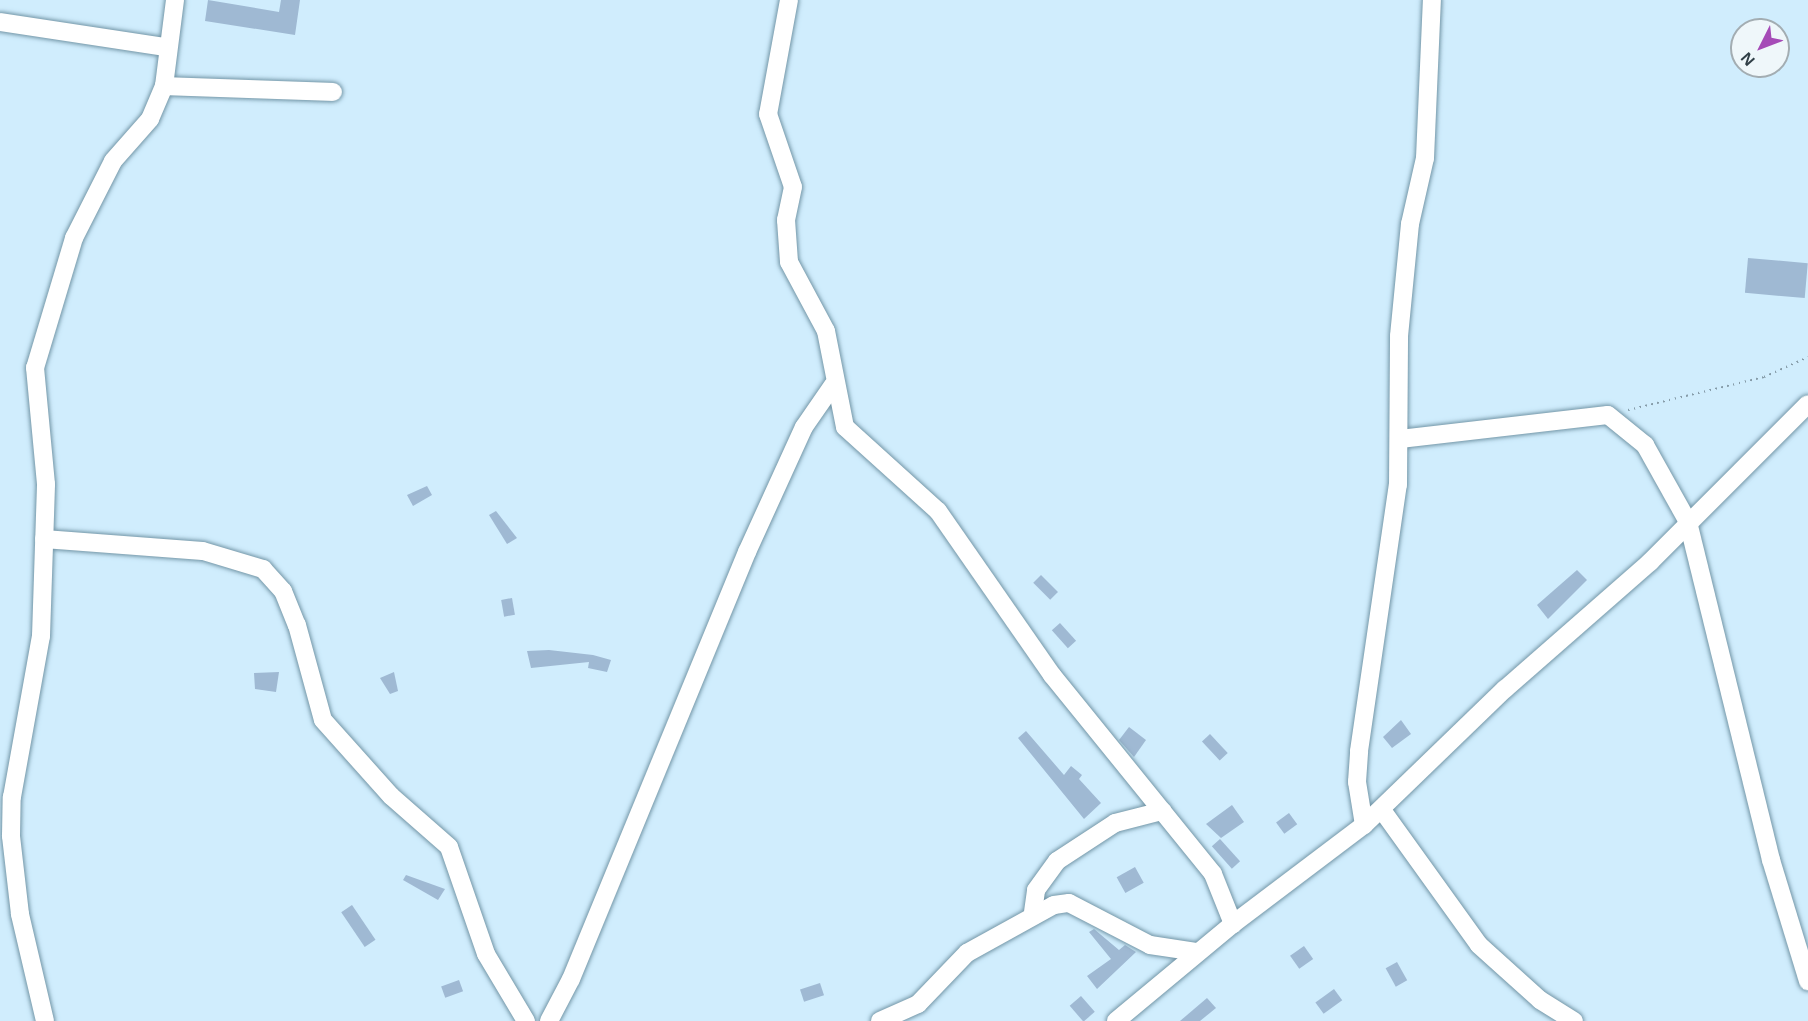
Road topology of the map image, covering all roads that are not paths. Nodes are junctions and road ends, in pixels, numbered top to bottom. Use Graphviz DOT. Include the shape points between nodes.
graph roads {
  1 [pos="175,0"];
  2 [pos="789,0"];
  3 [pos="1432,0"];
  4 [pos="0,22"];
  5 [pos="165,47"];
  6 [pos="164,86"];
  7 [pos="333,92"];
  8 [pos="833,385"];
  9 [pos="1808,404"];
  10 [pos="1400,439"];
  11 [pos="1688,522"];
  12 [pos="44,539"];
  13 [pos="1382,810"];
  14 [pos="1162,811"];
  15 [pos="1365,825"];
  16 [pos="1033,912"];
  17 [pos="1233,924"];
  18 [pos="1197,952"];
  19 [pos="1808,981"];
  20 [pos="45,1021"];
  21 [pos="526,1021"];
  22 [pos="549,1021"];
  23 [pos="880,1021"];
  24 [pos="1116,1021"];
  25 [pos="1574,1021"];
  1 -- 5 [label="street"];
  2 -- 8 [label="street" via="768,114 793,187 786,220 789,262 826,331"];
  3 -- 10 [label="street" via="1425,158 1410,224 1399,336"];
  4 -- 5 [label="street"];
  5 -- 6 [label="street"];
  6 -- 7 [label="street"];
  6 -- 12 [label="street" via="150,119 113,161 74,238 35,368 46,484"];
  8 -- 14 [label="street" via="845,427 856,442 901,474 938,511 1052,675"];
  8 -- 22 [label="street" via="804,427 747,552 572,979"];
  9 -- 11 [label="street"];
  10 -- 11 [label="street" via="1608,415 1645,445"];
  10 -- 15 [label="street" via="1359,751 1357,782"];
  11 -- 13 [label="street"];
  11 -- 19 [label="street" via="1771,860"];
  12 -- 20 [label="street" via="41,636 12,797 11,836 20,915"];
  12 -- 21 [label="street" via="203,551 263,569 283,591 293,616 323,720 391,796 449,848 486,954"];
  13 -- 15 [label="street"];
  13 -- 25 [label="street" via="1479,945 1540,999"];
  14 -- 16 [label="street" via="1115,823 1056,861 1036,890"];
  14 -- 17 [label="street" via="1213,874"];
  15 -- 17 [label="street"];
  16 -- 18 [label="street" via="1069,903 1150,945"];
  16 -- 23 [label="street" via="967,953 909,1010"];
  17 -- 18 [label="street"];
  18 -- 24 [label="street"];
}
